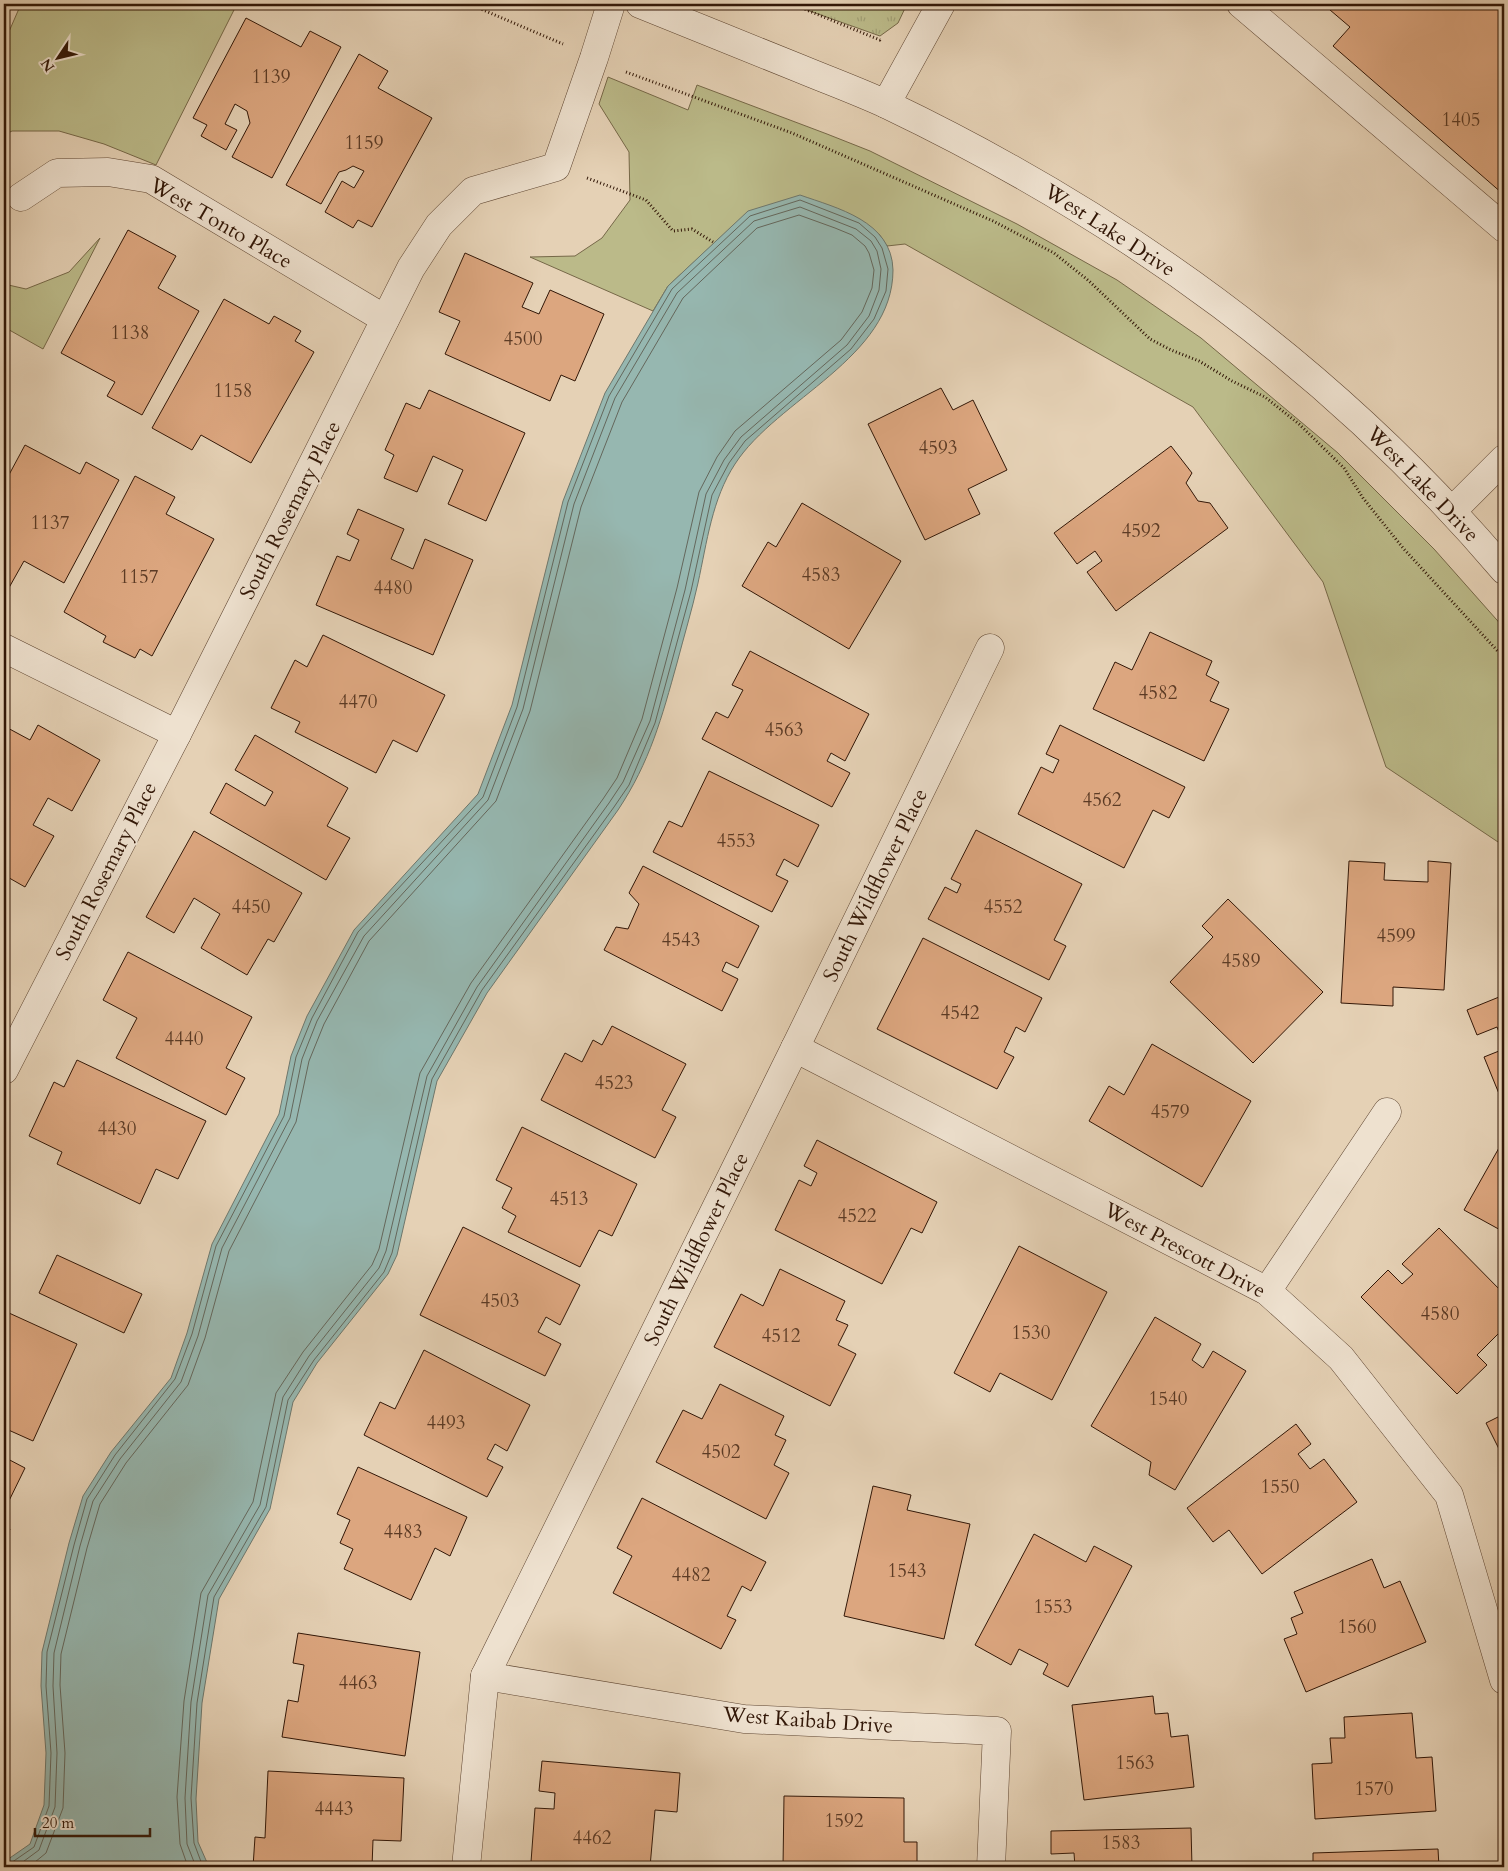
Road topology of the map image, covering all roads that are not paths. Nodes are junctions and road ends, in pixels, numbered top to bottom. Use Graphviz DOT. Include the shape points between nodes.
graph roads {
  1 [pos="611,4"];
  2 [pos="640,4"];
  3 [pos="941,4"];
  4 [pos="1241,4"];
  5 [pos="886,104"];
  6 [pos="21,197"];
  7 [pos="1504,228"];
  8 [pos="385,319"];
  9 [pos="1504,459"];
  10 [pos="1452,511"];
  11 [pos="1504,570"];
  12 [pos="4,648"];
  13 [pos="990,648"];
  14 [pos="177,734"];
  15 [pos="795,1048"];
  16 [pos="4,1070"];
  17 [pos="1387,1112"];
  18 [pos="1267,1291"];
  19 [pos="485,1676"];
  20 [pos="1504,1680"];
  21 [pos="466,1867"];
  22 [pos="991,1867"];
  1 -- 8 [label="street, South Rosemary Place" via="556,167 473,191 439,225 411,268"];
  2 -- 5 [label="street, West Lake Drive"];
  3 -- 5 [label="street"];
  4 -- 7 [label="street"];
  5 -- 10 [label="street, West Lake Drive" via="1004,163 1163,262 1266,338 1331,393"];
  6 -- 8 [label="street, West Tonto Place" via="57,173 108,172 150,179"];
  8 -- 14 [label="street, South Rosemary Place"];
  9 -- 10 [label="street"];
  10 -- 11 [label="street, West Lake Drive"];
  12 -- 14 [label="street"];
  13 -- 15 [label="street, South Wildflower Place"];
  14 -- 16 [label="street, South Rosemary Place"];
  15 -- 18 [label="street, West Prescott Drive"];
  15 -- 19 [label="street, South Wildflower Place"];
  17 -- 18 [label="street"];
  18 -- 20 [label="street, West Prescott Drive" via="1341,1358 1449,1495"];
  19 -- 21 [label="street, South Wildflower Place"];
  19 -- 22 [label="street, West Kaibab Drive" via="744,1719 997,1731"];
}
